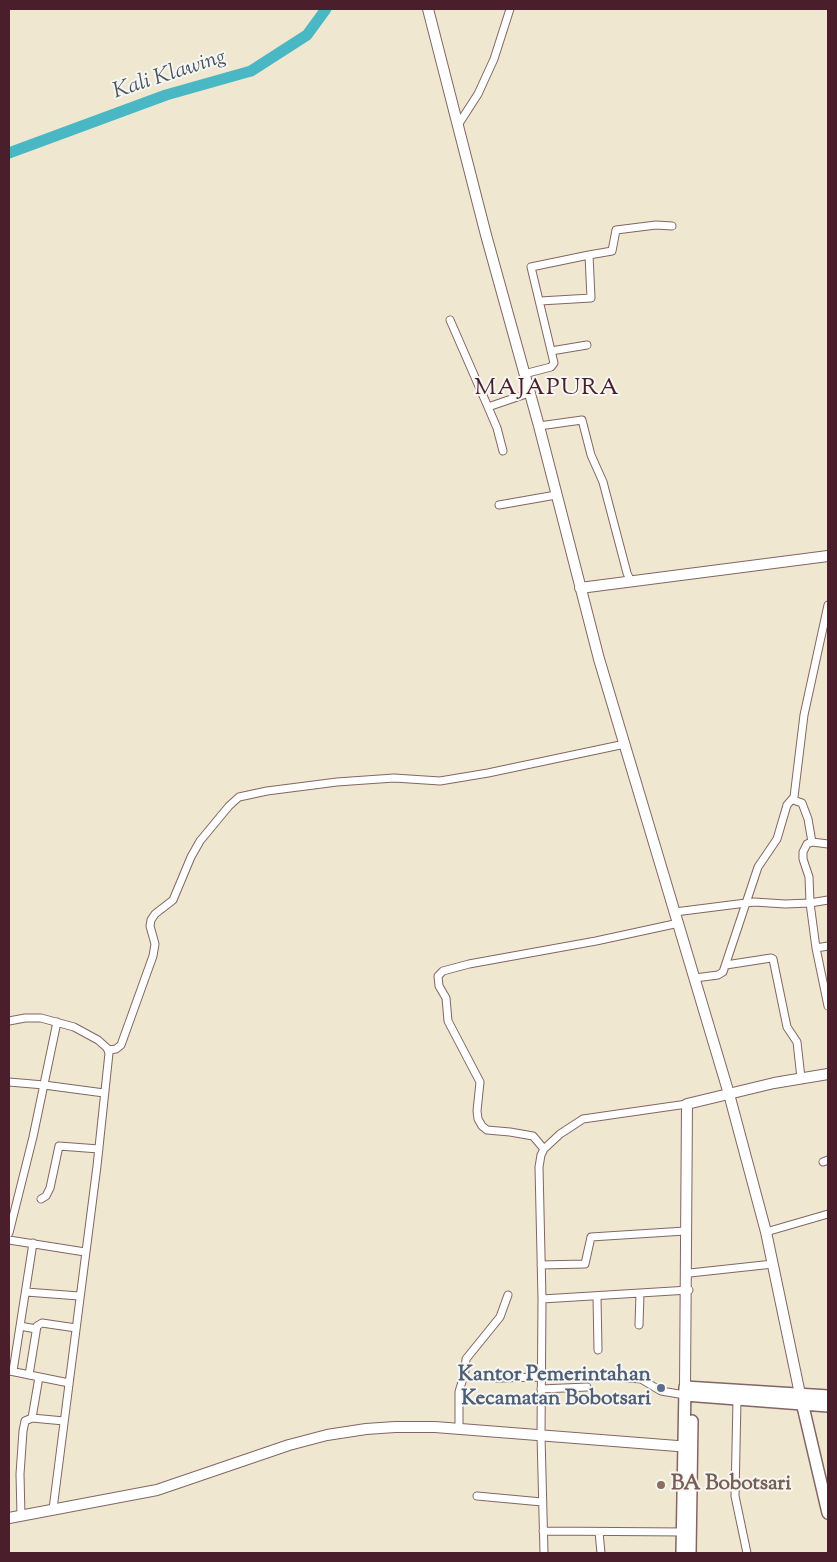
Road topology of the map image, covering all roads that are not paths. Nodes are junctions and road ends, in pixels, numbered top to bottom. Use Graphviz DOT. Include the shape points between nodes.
graph roads {
  1 [pos="428,9"];
  2 [pos="510,9"];
  3 [pos="458,124"];
  4 [pos="672,226"];
  5 [pos="589,255"];
  6 [pos="540,301"];
  7 [pos="450,320"];
  8 [pos="587,345"];
  9 [pos="551,351"];
  10 [pos="524,374"];
  11 [pos="529,392"];
  12 [pos="488,407"];
  13 [pos="539,426"];
  14 [pos="503,451"];
  15 [pos="556,495"];
  16 [pos="499,505"];
  17 [pos="828,556"];
  18 [pos="631,582"];
  19 [pos="580,588"];
  20 [pos="828,605"];
  21 [pos="625,744"];
  22 [pos="793,800"];
  23 [pos="812,842"];
  24 [pos="828,844"];
  25 [pos="828,900"];
  26 [pos="810,903"];
  27 [pos="746,904"];
  28 [pos="675,912"];
  29 [pos="679,923"];
  30 [pos="828,946"];
  31 [pos="816,948"];
  32 [pos="726,965"];
  33 [pos="695,978"];
  34 [pos="828,1006"];
  35 [pos="9,1021"];
  36 [pos="57,1022"];
  37 [pos="108,1050"];
  38 [pos="828,1074"];
  39 [pos="801,1078"];
  40 [pos="9,1082"];
  41 [pos="44,1085"];
  42 [pos="104,1093"];
  43 [pos="729,1094"];
  44 [pos="689,1103"];
  45 [pos="99,1149"];
  46 [pos="544,1149"];
  47 [pos="41,1199"];
  48 [pos="828,1214"];
  49 [pos="685,1231"];
  50 [pos="766,1232"];
  51 [pos="9,1234"];
  52 [pos="9,1240"];
  53 [pos="33,1243"];
  54 [pos="85,1252"];
  55 [pos="773,1264"];
  56 [pos="541,1265"];
  57 [pos="690,1273"];
  58 [pos="688,1290"];
  59 [pos="26,1292"];
  60 [pos="640,1293"];
  61 [pos="508,1295"];
  62 [pos="79,1296"];
  63 [pos="597,1296"];
  64 [pos="542,1298"];
  65 [pos="639,1324"];
  66 [pos="20,1326"];
  67 [pos="76,1328"];
  68 [pos="36,1329"];
  69 [pos="598,1350"];
  70 [pos="11,1371"];
  71 [pos="29,1375"];
  72 [pos="606,1376"];
  73 [pos="540,1377"];
  74 [pos="39,1378"];
  75 [pos="497,1378"];
  76 [pos="68,1383"];
  77 [pos="587,1387"];
  78 [pos="541,1389"];
  79 [pos="688,1391"];
  80 [pos="828,1396"];
  81 [pos="801,1399"];
  82 [pos="737,1400"];
  83 [pos="828,1406"];
  84 [pos="32,1418"];
  85 [pos="64,1422"];
  86 [pos="459,1429"];
  87 [pos="541,1434"];
  88 [pos="688,1447"];
  89 [pos="477,1496"];
  90 [pos="542,1502"];
  91 [pos="53,1509"];
  92 [pos="828,1513"];
  93 [pos="21,1516"];
  94 [pos="9,1518"];
  95 [pos="543,1531"];
  96 [pos="599,1532"];
  97 [pos="687,1532"];
  98 [pos="544,1553"];
  99 [pos="601,1553"];
  100 [pos="682,1553"];
  101 [pos="690,1553"];
  102 [pos="747,1553"];
  1 -- 3 [label="street"];
  2 -- 3 [label="street" via="494,59 478,94"];
  3 -- 10 [label="street"];
  4 -- 5 [label="street" via="618,229 612,251"];
  5 -- 6 [label="street" via="532,267"];
  5 -- 6 [label="street" via="591,298"];
  6 -- 9 [label="street"];
  7 -- 12 [label="street"];
  8 -- 9 [label="street"];
  9 -- 10 [label="street" via="554,363 551,367"];
  10 -- 11 [label="street"];
  11 -- 12 [label="street"];
  11 -- 13 [label="street"];
  12 -- 14 [label="street"];
  13 -- 15 [label="street"];
  13 -- 18 [label="street" via="582,420"];
  15 -- 16 [label="street"];
  15 -- 19 [label="street"];
  17 -- 18 [label="street"];
  18 -- 19 [label="street"];
  19 -- 21 [label="street"];
  20 -- 22 [label="street" via="804,715"];
  21 -- 28 [label="street"];
  21 -- 37 [label="street" via="440,781 394,778 336,782 239,797 200,841 173,900 151,920 155,944 153,956 121,1045"];
  22 -- 23 [label="street" via="802,803"];
  22 -- 27 [label="street" via="787,805 777,840 758,867"];
  23 -- 24 [label="street"];
  23 -- 26 [label="street" via="803,852 809,877"];
  25 -- 26 [label="street"];
  26 -- 27 [label="street"];
  26 -- 31 [label="street"];
  27 -- 28 [label="street"];
  27 -- 32 [label="street"];
  28 -- 29 [label="street"];
  29 -- 33 [label="street"];
  29 -- 46 [label="street" via="469,964 443,971 438,976 446,998 448,1021 480,1082 476,1111 482,1126 487,1130 533,1136"];
  30 -- 31 [label="street"];
  31 -- 34 [label="street"];
  32 -- 33 [label="street" via="718,975"];
  32 -- 39 [label="street" via="773,959 787,1027 797,1042"];
  33 -- 43 [label="street"];
  35 -- 36 [label="street" via="33,1018"];
  36 -- 37 [label="street" via="82,1030"];
  36 -- 41 [label="street"];
  37 -- 42 [label="street"];
  38 -- 39 [label="street"];
  39 -- 43 [label="street"];
  40 -- 41 [label="street"];
  41 -- 42 [label="street"];
  41 -- 51 [label="street"];
  42 -- 45 [label="street"];
  43 -- 44 [label="street"];
  43 -- 50 [label="street"];
  44 -- 46 [label="street" via="583,1119"];
  44 -- 49 [label="street"];
  44 -- 57 [label="street"];
  45 -- 47 [label="street" via="59,1146 50,1188"];
  45 -- 54 [label="street"];
  46 -- 56 [label="street" via="539,1167"];
  48 -- 50 [label="street"];
  49 -- 56 [label="street" via="591,1237 584,1264"];
  49 -- 58 [label="street"];
  50 -- 55 [label="street"];
  52 -- 53 [label="street"];
  53 -- 54 [label="street"];
  53 -- 59 [label="street"];
  54 -- 62 [label="street"];
  55 -- 57 [label="street"];
  55 -- 81 [label="street"];
  56 -- 64 [label="street"];
  57 -- 58 [label="street"];
  58 -- 60 [label="street"];
  58 -- 79 [label="street"];
  59 -- 62 [label="street"];
  59 -- 66 [label="street"];
  60 -- 63 [label="street"];
  60 -- 65 [label="street"];
  61 -- 86 [label="street" via="500,1317 466,1359 459,1392"];
  62 -- 67 [label="street"];
  63 -- 64 [label="street"];
  63 -- 69 [label="street"];
  64 -- 73 [label="street"];
  66 -- 68 [label="street"];
  66 -- 70 [label="street"];
  67 -- 68 [label="street" via="42,1323"];
  67 -- 76 [label="street"];
  68 -- 71 [label="street"];
  70 -- 71 [label="street"];
  71 -- 74 [label="street"];
  72 -- 79 [label="street" via="641,1379 661,1391"];
  73 -- 75 [label="street"];
  73 -- 78 [label="street"];
  74 -- 76 [label="street"];
  74 -- 84 [label="street"];
  76 -- 85 [label="street"];
  77 -- 78 [label="street"];
  78 -- 87 [label="street"];
  79 -- 81 [label="main road"];
  79 -- 82 [label="main road"];
  79 -- 88 [label="main road"];
  80 -- 81 [label="main road"];
  81 -- 82 [label="main road"];
  81 -- 83 [label="main road"];
  81 -- 92 [label="main road"];
  82 -- 102 [label="street" via="735,1496"];
  84 -- 85 [label="street"];
  84 -- 93 [label="street" via="25,1421 23,1431"];
  85 -- 91 [label="street"];
  86 -- 87 [label="street"];
  86 -- 91 [label="street" via="395,1426 333,1434 289,1445 157,1490"];
  87 -- 88 [label="street"];
  87 -- 90 [label="street"];
  88 -- 97 [label="main road"];
  89 -- 90 [label="street"];
  90 -- 95 [label="street"];
  91 -- 93 [label="street"];
  93 -- 94 [label="street"];
  95 -- 96 [label="street"];
  95 -- 98 [label="street"];
  96 -- 97 [label="street"];
  96 -- 99 [label="street"];
  97 -- 100 [label="main road"];
  97 -- 101 [label="main road"];
}
